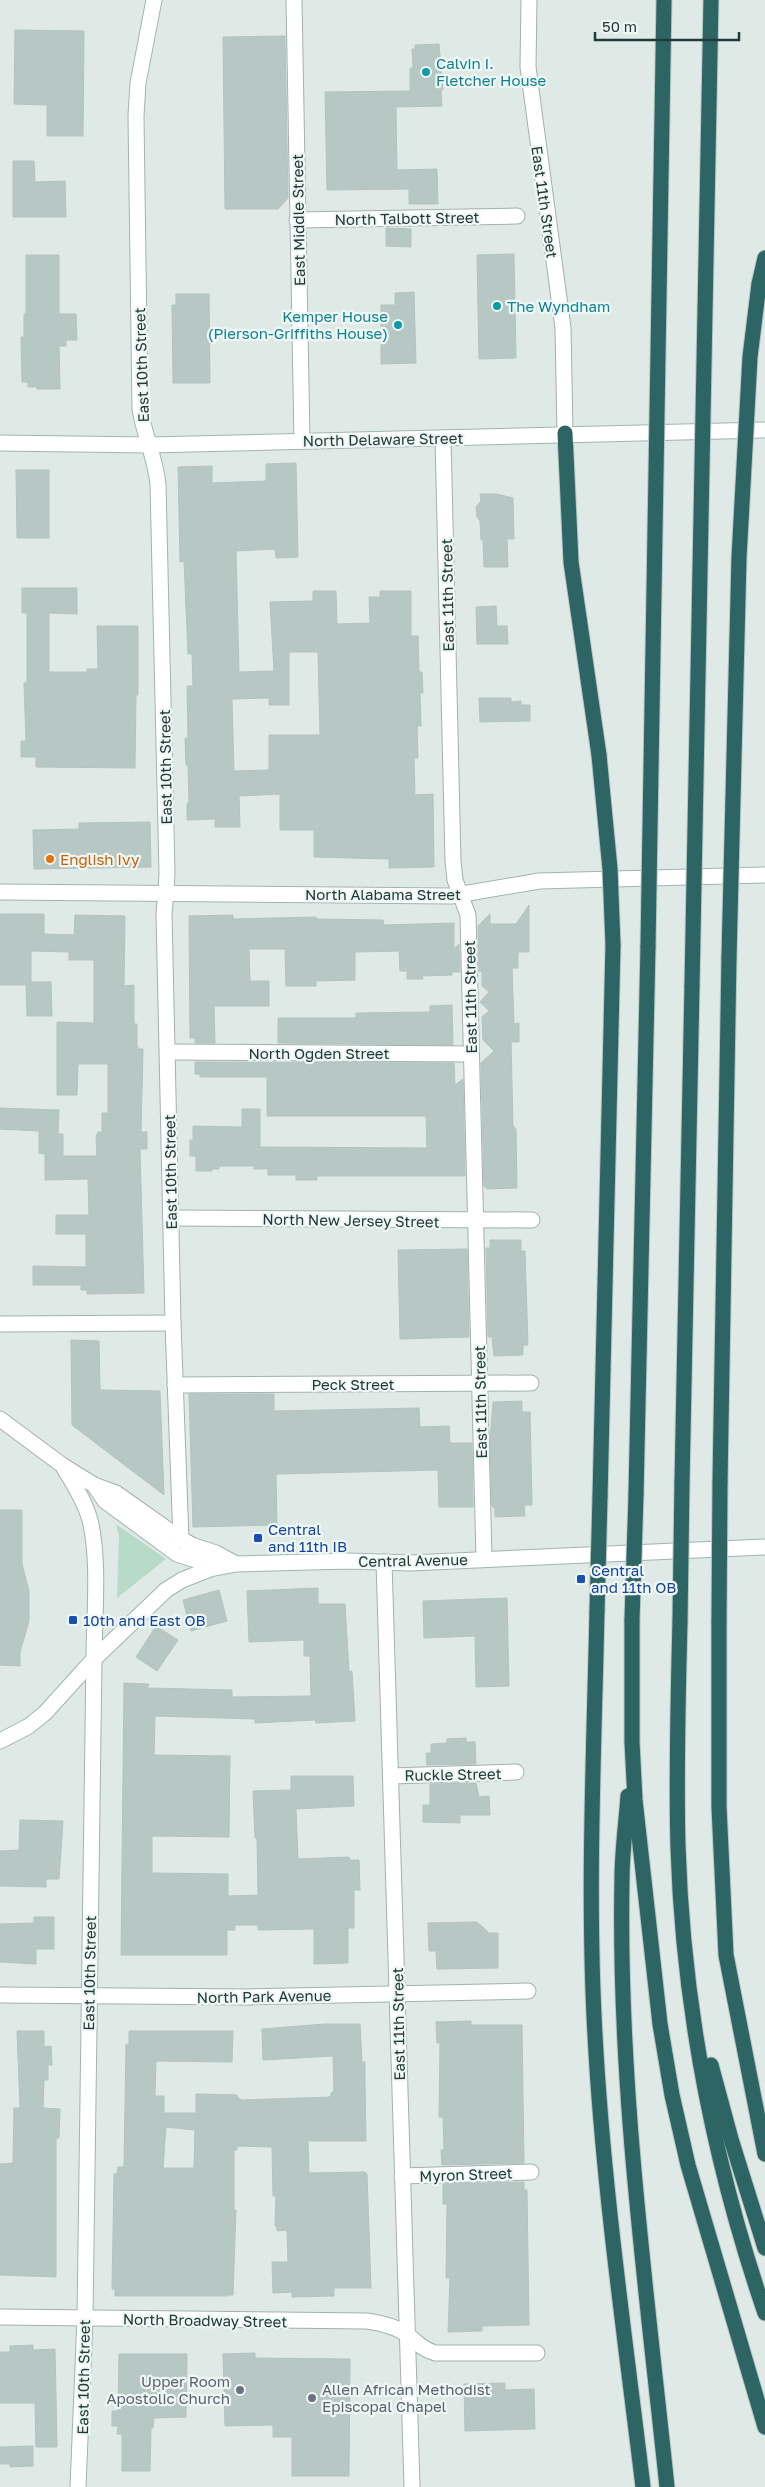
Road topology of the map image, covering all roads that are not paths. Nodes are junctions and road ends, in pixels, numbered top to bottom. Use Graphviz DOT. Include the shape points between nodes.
graph roads {
  1 [pos="154,0"];
  2 [pos="294,0"];
  3 [pos="530,0"];
  4 [pos="664,0"];
  5 [pos="711,0"];
  6 [pos="516,216"];
  7 [pos="297,220"];
  8 [pos="765,258"];
  9 [pos="765,430"];
  10 [pos="565,433"];
  11 [pos="443,438"];
  12 [pos="302,441"];
  13 [pos="0,443"];
  14 [pos="149,445"];
  15 [pos="765,875"];
  16 [pos="0,892"];
  17 [pos="166,892"];
  18 [pos="462,895"];
  19 [pos="168,1052"];
  20 [pos="471,1054"];
  21 [pos="171,1218"];
  22 [pos="532,1220"];
  23 [pos="476,1221"];
  24 [pos="173,1323"];
  25 [pos="0,1324"];
  26 [pos="530,1383"];
  27 [pos="480,1384"];
  28 [pos="175,1385"];
  29 [pos="0,1419"];
  30 [pos="62,1465"];
  31 [pos="94,1485"];
  32 [pos="181,1539"];
  33 [pos="765,1547"];
  34 [pos="484,1559"];
  35 [pos="384,1562"];
  36 [pos="236,1564"];
  37 [pos="94,1659"];
  38 [pos="0,1741"];
  39 [pos="632,1742"];
  40 [pos="516,1772"];
  41 [pos="391,1776"];
  42 [pos="685,1938"];
  43 [pos="528,1992"];
  44 [pos="398,1994"];
  45 [pos="0,1995"];
  46 [pos="89,1996"];
  47 [pos="765,2154"];
  48 [pos="531,2172"];
  49 [pos="402,2176"];
  50 [pos="765,2248"];
  51 [pos="765,2313"];
  52 [pos="0,2317"];
  53 [pos="85,2318"];
  54 [pos="408,2335"];
  55 [pos="536,2353"];
  56 [pos="765,2428"];
  57 [pos="78,2487"];
  58 [pos="412,2487"];
  59 [pos="643,2487"];
  60 [pos="666,2487"];
  1 -- 14 [label="street, East 10th Street" via="138,83 135,123 140,409"];
  2 -- 7 [label="street, East Middle Street"];
  3 -- 10 [label="street, East 11th Street" via="528,67 563,328"];
  4 -- 39 [label="highway, bridge"];
  5 -- 42 [label="highway, bridge" via="677,1754 678,1848"];
  6 -- 7 [label="street, North Talbott Street"];
  7 -- 12 [label="street, East Middle Street"];
  8 -- 47 [label="highway, bridge" via="750,357 740,549 729,956 718,1621 719,1807 726,1955"];
  9 -- 10 [label="street, North Delaware Street"];
  10 -- 11 [label="street, North Delaware Street"];
  10 -- 59 [label="highway, bridge" via="571,562 599,755 610,859 613,946 597,1611 592,1927 595,2033 608,2194"];
  11 -- 12 [label="street, North Delaware Street"];
  11 -- 18 [label="street, East 11th Street" via="453,860 455,880"];
  12 -- 14 [label="street, North Delaware Street"];
  13 -- 14 [label="street, North Delaware Street"];
  14 -- 17 [label="street, East 10th Street" via="155,459 158,484"];
  15 -- 18 [label="street, North Alabama Street" via="539,880"];
  16 -- 17 [label="street, North Alabama Street"];
  17 -- 18 [label="street, North Alabama Street"];
  17 -- 19 [label="street, East 10th Street"];
  18 -- 20 [label="street, East 11th Street" via="468,915"];
  19 -- 20 [label="street, North Ogden Street"];
  19 -- 21 [label="street, East 10th Street"];
  20 -- 23 [label="street, East 11th Street"];
  21 -- 23 [label="street, North New Jersey Street"];
  21 -- 24 [label="street, East 10th Street"];
  22 -- 23 [label="street, North New Jersey Street"];
  23 -- 27 [label="street, East 11th Street"];
  24 -- 25 [label="street"];
  24 -- 28 [label="street, East 10th Street"];
  26 -- 27 [label="street, Peck Street"];
  27 -- 28 [label="street, Peck Street"];
  27 -- 34 [label="street, East 11th Street"];
  28 -- 32 [label="street, East 10th Street"];
  29 -- 30 [label="street"];
  30 -- 31 [label="street"];
  30 -- 37 [label="street, East 10th Street" via="77,1490 94,1546"];
  31 -- 32 [label="street" via="116,1493"];
  31 -- 36 [label="street" via="105,1501 177,1554 208,1564"];
  32 -- 36 [label="street"];
  33 -- 34 [label="street, Central Avenue"];
  34 -- 35 [label="street, Central Avenue"];
  35 -- 36 [label="street, Central Avenue"];
  35 -- 41 [label="street, East 11th Street"];
  36 -- 37 [label="street, Central Avenue" via="210,1569 166,1590"];
  37 -- 38 [label="street, Central Avenue" via="36,1721"];
  37 -- 46 [label="street, East 10th Street"];
  39 -- 56 [label="highway" via="651,1955 672,2095 705,2225"];
  39 -- 60 [label="highway" via="622,1878 624,2014 633,2151"];
  40 -- 41 [label="street, Ruckle Street"];
  41 -- 44 [label="street, East 11th Street"];
  42 -- 50 [label="highway" via="704,2042"];
  42 -- 51 [label="highway" via="697,2040 715,2140"];
  43 -- 44 [label="street, North Park Avenue"];
  44 -- 46 [label="street, North Park Avenue"];
  44 -- 49 [label="street, East 11th Street"];
  45 -- 46 [label="street, North Park Avenue"];
  46 -- 53 [label="street, East 10th Street"];
  48 -- 49 [label="street, Myron Street"];
  49 -- 54 [label="street, East 11th Street"];
  52 -- 53 [label="street, North Broadway Street"];
  53 -- 54 [label="street, North Broadway Street" via="368,2321"];
  53 -- 57 [label="street, East 10th Street"];
  54 -- 55 [label="street, North Broadway Street" via="421,2348 441,2354"];
  54 -- 58 [label="street, East 11th Street"];
}
